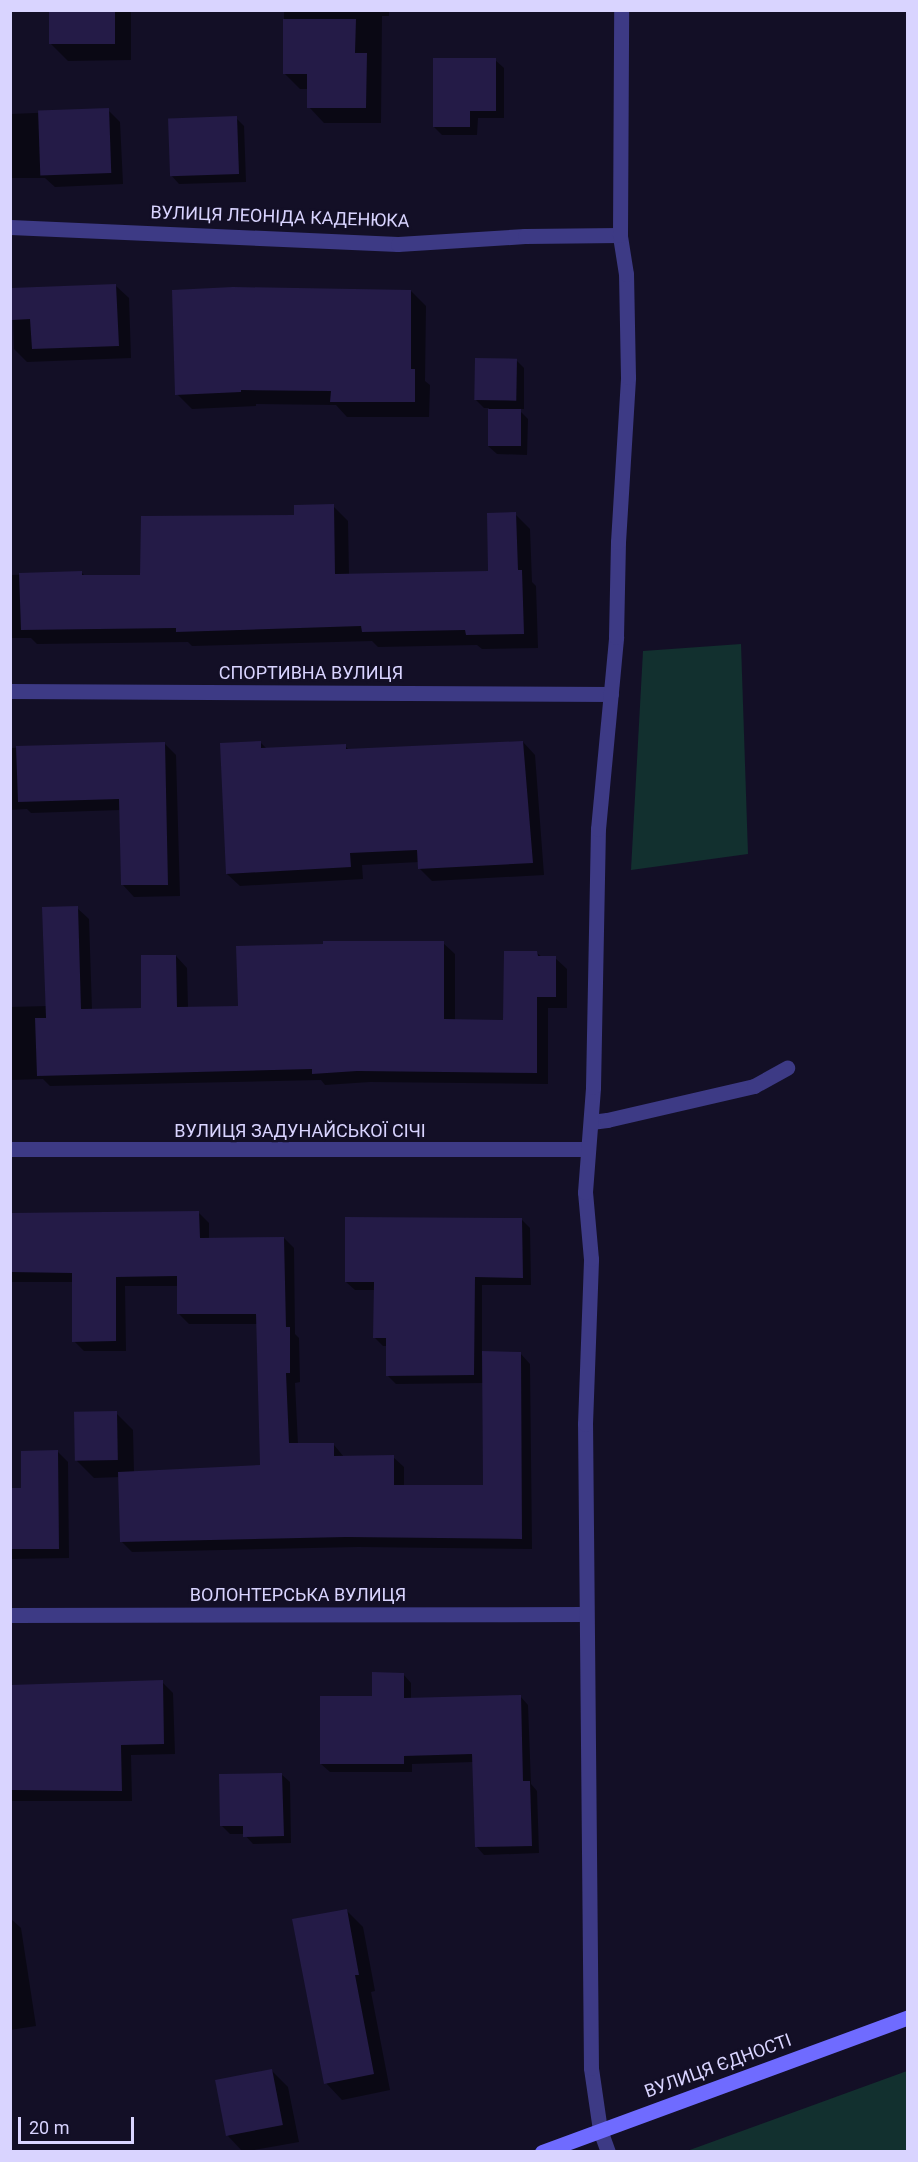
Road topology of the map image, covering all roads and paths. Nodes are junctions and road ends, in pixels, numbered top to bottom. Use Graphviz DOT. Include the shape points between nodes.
graph roads {
  1 [pos="621,10"];
  2 [pos="10,226"];
  3 [pos="620,235"];
  4 [pos="10,690"];
  5 [pos="611,694"];
  6 [pos="787,1068"];
  7 [pos="591,1122"];
  8 [pos="10,1149"];
  9 [pos="588,1149"];
  10 [pos="585,1614"];
  11 [pos="10,1615"];
  12 [pos="908,2017"];
  13 [pos="600,2130"];
  14 [pos="542,2151"];
  15 [pos="608,2151"];
  1 -- 3 [label="street"];
  2 -- 3 [label="street, ВУЛИЦЯ ЛЕОНІДА КАДЕНЮКА" via="398,244"];
  3 -- 5 [label="street" via="626,274 628,377"];
  4 -- 5 [label="street, СПОРТИВНА ВУЛИЦЯ"];
  5 -- 7 [label="street" via="598,830"];
  6 -- 7 [label="street" via="754,1086"];
  7 -- 9 [label="street"];
  8 -- 9 [label="street, ВУЛИЦЯ ЗАДУНАЙСЬКОЇ СІЧІ"];
  9 -- 10 [label="street" via="585,1192 591,1269 585,1424"];
  10 -- 11 [label="street, ВОЛОНТЕРСЬКА ВУЛИЦЯ"];
  10 -- 13 [label="street" via="591,2068"];
  12 -- 13 [label="main road, ВУЛИЦЯ ЄДНОСТІ"];
  13 -- 14 [label="main road, ВУЛИЦЯ ЄДНОСТІ"];
  13 -- 15 [label="street"];
}
